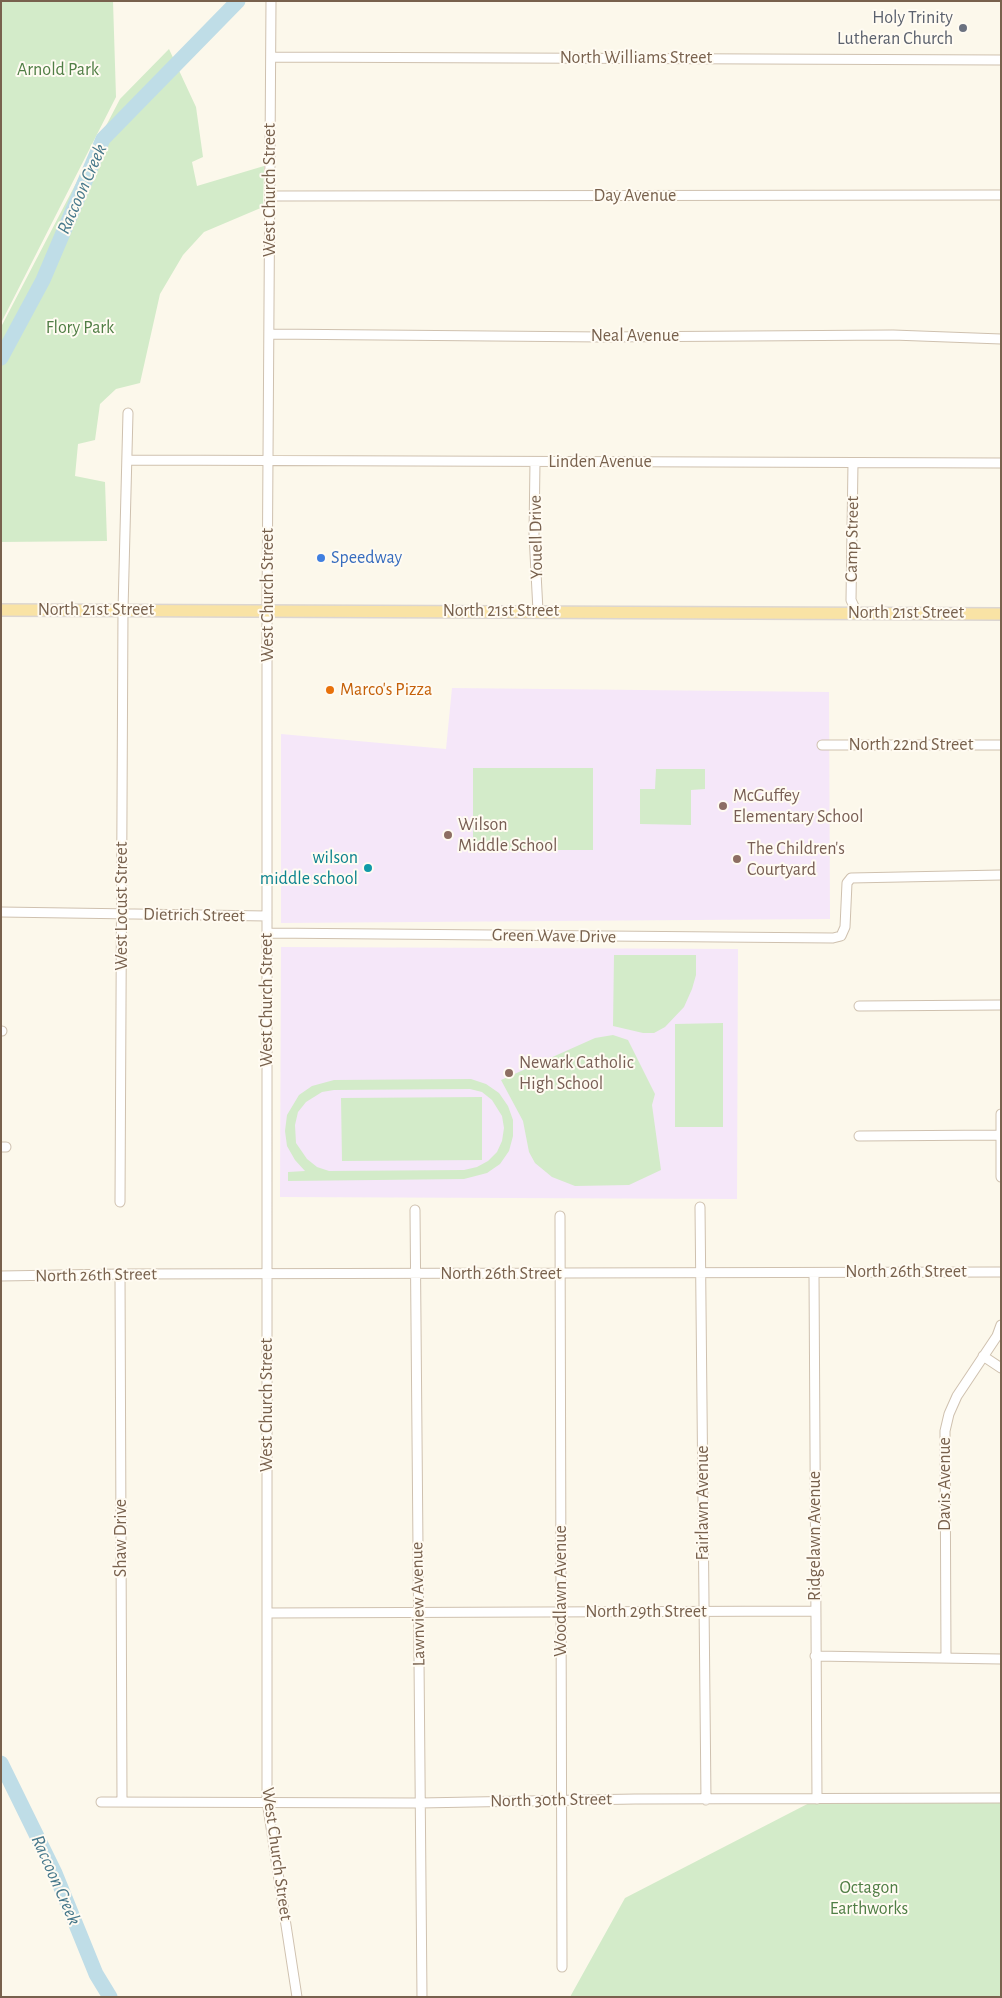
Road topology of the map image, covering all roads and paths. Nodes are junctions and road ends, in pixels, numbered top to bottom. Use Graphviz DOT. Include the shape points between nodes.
graph roads {
  1 [pos="271,1"];
  2 [pos="271,56"];
  3 [pos="1001,60"];
  4 [pos="270,196"];
  5 [pos="1001,196"];
  6 [pos="269,334"];
  7 [pos="1001,339"];
  8 [pos="128,413"];
  9 [pos="127,460"];
  10 [pos="268,461"];
  11 [pos="535,462"];
  12 [pos="853,463"];
  13 [pos="1001,463"];
  14 [pos="1,610"];
  15 [pos="123,610"];
  16 [pos="267,610"];
  17 [pos="538,611"];
  18 [pos="857,613"];
  19 [pos="1001,614"];
  20 [pos="822,745"];
  21 [pos="1001,745"];
  22 [pos="1001,875"];
  23 [pos="1,912"];
  24 [pos="122,914"];
  25 [pos="267,916"];
  26 [pos="267,932"];
  27 [pos="1001,1005"];
  28 [pos="859,1006"];
  29 [pos="1001,1114"];
  30 [pos="1001,1135"];
  31 [pos="858,1136"];
  32 [pos="1001,1177"];
  33 [pos="120,1202"];
  34 [pos="700,1206"];
  35 [pos="415,1210"];
  36 [pos="560,1216"];
  37 [pos="1001,1272"];
  38 [pos="701,1273"];
  39 [pos="814,1273"];
  40 [pos="120,1274"];
  41 [pos="267,1274"];
  42 [pos="415,1274"];
  43 [pos="560,1274"];
  44 [pos="1,1276"];
  45 [pos="1001,1325"];
  46 [pos="983,1356"];
  47 [pos="1001,1368"];
  48 [pos="704,1611"];
  49 [pos="815,1611"];
  50 [pos="418,1612"];
  51 [pos="561,1612"];
  52 [pos="267,1613"];
  53 [pos="815,1656"];
  54 [pos="946,1658"];
  55 [pos="1001,1659"];
  56 [pos="816,1798"];
  57 [pos="1001,1798"];
  58 [pos="562,1800"];
  59 [pos="706,1800"];
  60 [pos="267,1801"];
  61 [pos="101,1802"];
  62 [pos="122,1802"];
  63 [pos="420,1803"];
  64 [pos="562,1967"];
  65 [pos="297,1997"];
  66 [pos="422,1997"];
  1 -- 2 [label="street, West Church Street"];
  2 -- 3 [label="street, North Williams Street"];
  2 -- 4 [label="street, West Church Street"];
  4 -- 5 [label="street, Day Avenue"];
  4 -- 6 [label="street, West Church Street"];
  6 -- 7 [label="street, Neal Avenue" via="894,335"];
  6 -- 10 [label="street, West Church Street"];
  8 -- 9 [label="street, West Locust Street"];
  9 -- 10 [label="street, Linden Avenue"];
  9 -- 15 [label="street, West Locust Street"];
  10 -- 11 [label="street, Linden Avenue"];
  10 -- 16 [label="street, West Church Street"];
  11 -- 12 [label="street, Linden Avenue"];
  11 -- 17 [label="street, Youell Drive"];
  12 -- 13 [label="street, Linden Avenue"];
  12 -- 18 [label="street, Camp Street" via="851,600"];
  14 -- 15 [label="main road, North 21st Street"];
  15 -- 16 [label="main road, North 21st Street"];
  15 -- 24 [label="street, West Locust Street"];
  16 -- 17 [label="main road, North 21st Street"];
  16 -- 25 [label="street, West Church Street"];
  17 -- 18 [label="main road, North 21st Street"];
  18 -- 19 [label="main road, North 21st Street"];
  20 -- 21 [label="street, North 22nd Street"];
  22 -- 26 [label="street, Green Wave Drive" via="851,878 847,883 845,927 841,936 714,938"];
  23 -- 24 [label="street, Dietrich Street"];
  24 -- 25 [label="street, Dietrich Street"];
  24 -- 33 [label="street, West Locust Street"];
  25 -- 26 [label="street, West Church Street"];
  26 -- 41 [label="street, West Church Street"];
  27 -- 28 [label="street"];
  29 -- 30 [label="street"];
  30 -- 31 [label="street"];
  30 -- 32 [label="street"];
  34 -- 38 [label="street, Fairlawn Avenue"];
  35 -- 42 [label="street, Lawnview Avenue"];
  36 -- 43 [label="street, Woodlawn Avenue"];
  37 -- 39 [label="street, North 26th Street"];
  38 -- 39 [label="street, North 26th Street"];
  38 -- 43 [label="street, North 26th Street"];
  38 -- 48 [label="street, Fairlawn Avenue"];
  39 -- 49 [label="street, Ridgelawn Avenue"];
  40 -- 41 [label="street, North 26th Street"];
  40 -- 44 [label="street, North 26th Street"];
  40 -- 62 [label="street, Shaw Drive"];
  41 -- 42 [label="street, North 26th Street"];
  41 -- 52 [label="street, West Church Street"];
  42 -- 43 [label="street, North 26th Street"];
  42 -- 50 [label="street, Lawnview Avenue"];
  43 -- 51 [label="street, Woodlawn Avenue"];
  45 -- 46 [label="street, Davis Avenue"];
  46 -- 47 [label="street"];
  46 -- 54 [label="street, Davis Avenue" via="956,1396 945,1431"];
  48 -- 49 [label="street, North 29th Street"];
  48 -- 51 [label="street, North 29th Street"];
  48 -- 59 [label="street, Fairlawn Avenue"];
  49 -- 53 [label="street, Ridgelawn Avenue"];
  50 -- 51 [label="street, North 29th Street"];
  50 -- 52 [label="street, North 29th Street"];
  50 -- 63 [label="street, Lawnview Avenue"];
  51 -- 58 [label="street, Woodlawn Avenue"];
  52 -- 60 [label="street, West Church Street"];
  53 -- 54 [label="street"];
  53 -- 56 [label="street, Ridgelawn Avenue"];
  54 -- 55 [label="street"];
  56 -- 57 [label="street, North 30th Street"];
  56 -- 59 [label="street, North 30th Street"];
  58 -- 59 [label="street, North 30th Street"];
  58 -- 63 [label="street, North 30th Street"];
  58 -- 64 [label="street, Woodlawn Avenue"];
  60 -- 62 [label="street, North 30th Street"];
  60 -- 63 [label="street, North 30th Street"];
  60 -- 65 [label="street, West Church Street"];
  61 -- 62 [label="street, North 30th Street"];
  63 -- 66 [label="street, Lawnview Avenue"];
}
